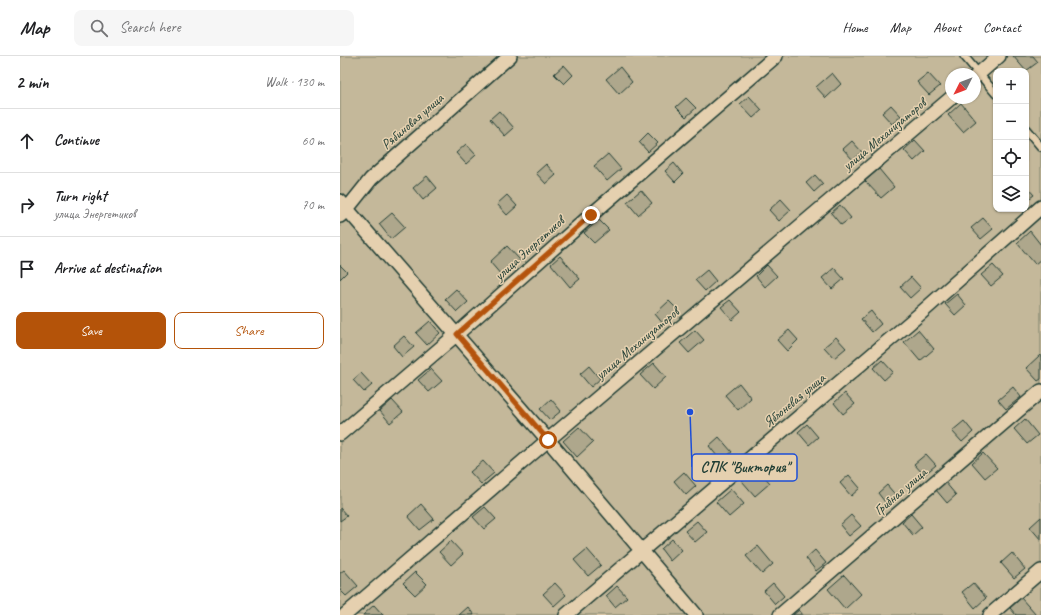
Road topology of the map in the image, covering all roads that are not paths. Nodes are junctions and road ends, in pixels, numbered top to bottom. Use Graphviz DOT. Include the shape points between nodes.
graph roads {
  1 [pos="510,56"];
  2 [pos="776,56"];
  3 [pos="964,56"];
  4 [pos="999,56"];
  5 [pos="972,68"];
  6 [pos="981,72"];
  7 [pos="981,80"];
  8 [pos="993,91"];
  9 [pos="945,103"];
  10 [pos="1029,132"];
  11 [pos="1041,146"];
  12 [pos="1041,207"];
  13 [pos="342,209"];
  14 [pos="457,334"];
  15 [pos="1041,391"];
  16 [pos="340,434"];
  17 [pos="548,440"];
  18 [pos="642,550"];
  19 [pos="1041,571"];
  20 [pos="345,615"];
  21 [pos="566,615"];
  22 [pos="696,615"];
  23 [pos="780,615"];
  24 [pos="990,615"];
  1 -- 13 [label="street, Рябиновая улица" via="370,179"];
  2 -- 14 [label="street, улица Энергетиков"];
  3 -- 5 [label="lane"];
  4 -- 6 [label="street"];
  7 -- 8 [label="lane"];
  9 -- 17 [label="street, улица Механизаторов"];
  10 -- 11 [label="lane"];
  12 -- 18 [label="street, Яблоневая улица" via="921,313"];
  13 -- 14 [label="street"];
  14 -- 16 [label="street, улица Энергетиков"];
  14 -- 17 [label="street"];
  15 -- 23 [label="street, Грибная улица"];
  17 -- 18 [label="street"];
  17 -- 20 [label="street, улица Механизаторов"];
  18 -- 21 [label="street, Яблоневая улица"];
  18 -- 22 [label="street"];
  19 -- 24 [label="street"];
}
